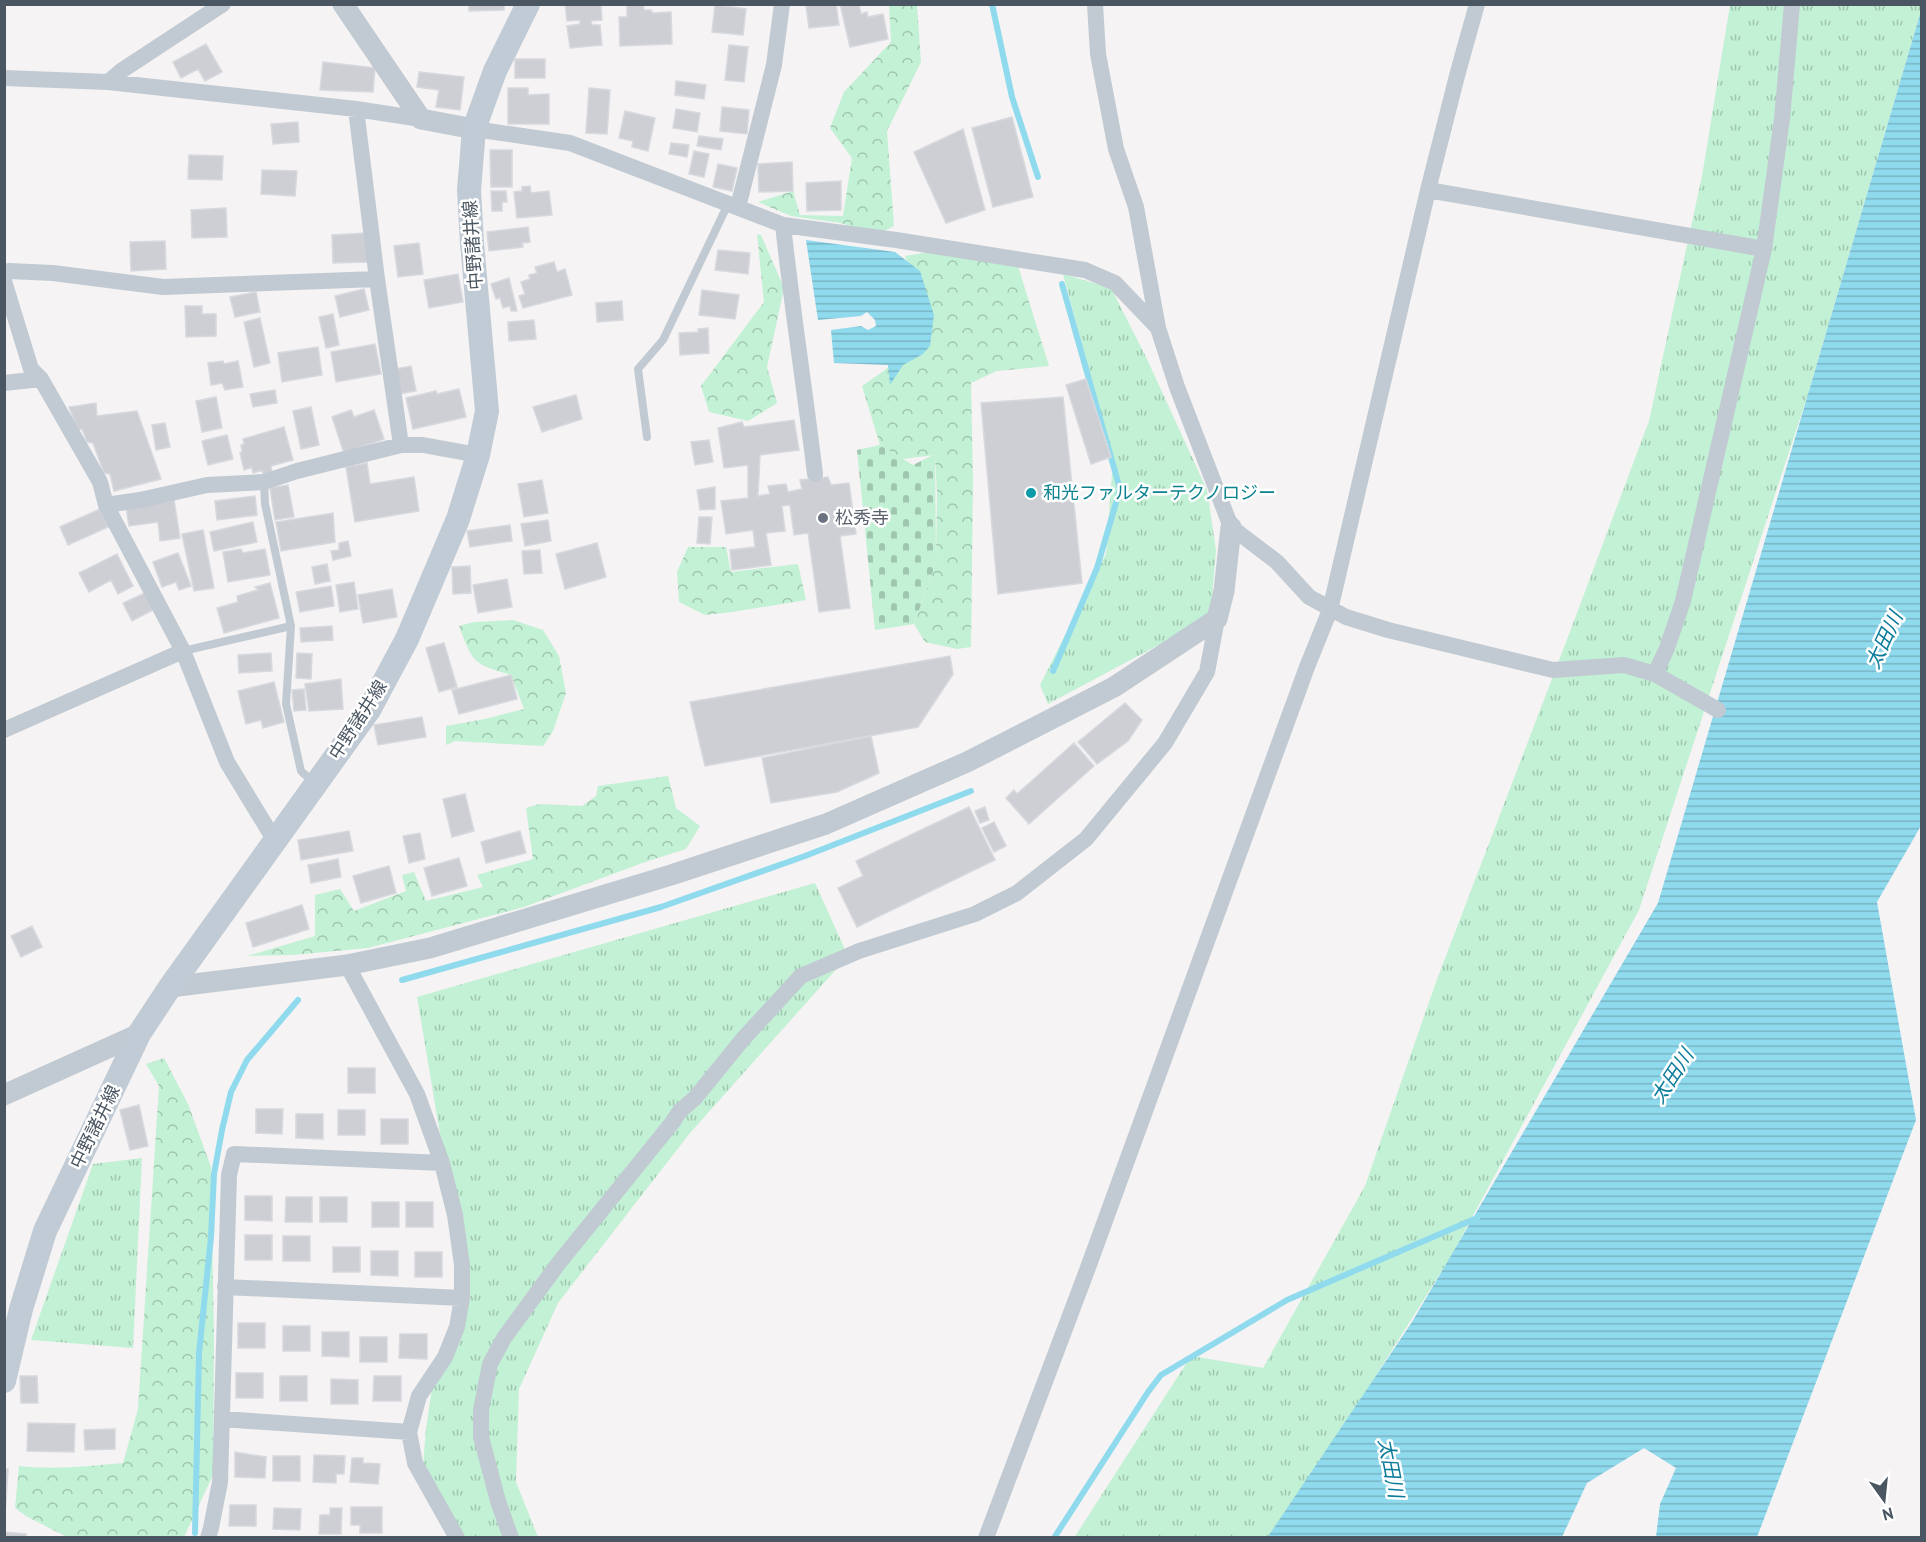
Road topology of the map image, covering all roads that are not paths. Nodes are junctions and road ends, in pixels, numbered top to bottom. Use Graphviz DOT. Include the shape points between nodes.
graph roads {
  1 [pos="223,4"];
  2 [pos="343,4"];
  3 [pos="528,4"];
  4 [pos="782,4"];
  5 [pos="1095,4"];
  6 [pos="1477,4"];
  7 [pos="1792,4"];
  8 [pos="4,78"];
  9 [pos="108,82"];
  10 [pos="356,109"];
  11 [pos="421,119"];
  12 [pos="474,129"];
  13 [pos="1428,190"];
  14 [pos="733,206"];
  15 [pos="783,225"];
  16 [pos="1764,249"];
  17 [pos="4,274"];
  18 [pos="377,279"];
  19 [pos="4,281"];
  20 [pos="1158,328"];
  21 [pos="40,379"];
  22 [pos="4,383"];
  23 [pos="647,437"];
  24 [pos="401,445"];
  25 [pos="478,455"];
  26 [pos="815,474"];
  27 [pos="264,482"];
  28 [pos="106,505"];
  29 [pos="1231,527"];
  30 [pos="1330,610"];
  31 [pos="1217,619"];
  32 [pos="291,626"];
  33 [pos="183,651"];
  34 [pos="1655,674"];
  35 [pos="1718,710"];
  36 [pos="4,730"];
  37 [pos="315,784"];
  38 [pos="275,841"];
  39 [pos="347,965"];
  40 [pos="170,987"];
  41 [pos="139,1034"];
  42 [pos="4,1095"];
  43 [pos="442,1163"];
  44 [pos="225,1287"];
  45 [pos="462,1298"];
  46 [pos="4,1381"];
  47 [pos="222,1419"];
  48 [pos="409,1432"];
  49 [pos="498,1501"];
  50 [pos="207,1537"];
  51 [pos="457,1538"];
  52 [pos="511,1538"];
  53 [pos="520,1538"];
  54 [pos="986,1538"];
  1 -- 9 [label="street"];
  2 -- 11 [label="street"];
  3 -- 12 [label="main road, 中野諸井線" via="495,71"];
  4 -- 14 [label="street" via="774,65"];
  5 -- 20 [label="street" via="1098,54 1116,149 1136,207"];
  6 -- 13 [label="street"];
  7 -- 16 [label="street" via="1782,118"];
  8 -- 9 [label="street"];
  9 -- 10 [label="street"];
  10 -- 11 [label="street"];
  10 -- 18 [label="street"];
  11 -- 12 [label="street"];
  12 -- 14 [label="street" via="570,143"];
  12 -- 25 [label="main road, 中野諸井線" via="469,190 487,411"];
  13 -- 16 [label="street"];
  13 -- 30 [label="street"];
  14 -- 15 [label="street"];
  14 -- 23 [label="lane" via="663,340 638,369"];
  15 -- 20 [label="street" via="1085,270 1114,283"];
  15 -- 26 [label="street"];
  16 -- 34 [label="street" via="1683,601"];
  17 -- 18 [label="street" via="53,273 163,287"];
  18 -- 24 [label="street"];
  19 -- 21 [label="street" via="31,369"];
  20 -- 29 [label="street"];
  21 -- 22 [label="street"];
  21 -- 28 [label="street" via="100,482"];
  24 -- 25 [label="street"];
  24 -- 27 [label="street"];
  25 -- 37 [label="main road, 中野諸井線" via="458,519 407,639 369,710"];
  27 -- 28 [label="street" via="207,485"];
  27 -- 32 [label="lane" via="265,504"];
  28 -- 33 [label="street"];
  29 -- 30 [label="street" via="1277,562 1309,597"];
  29 -- 31 [label="street"];
  30 -- 34 [label="street" via="1388,630 1553,670 1624,665"];
  30 -- 54 [label="street"];
  31 -- 39 [label="street" via="1114,687 967,762 826,824 430,948"];
  31 -- 49 [label="street" via="1207,672 1165,742 1086,839 1017,894 975,914 859,951 801,976 680,1111 558,1264 504,1338 490,1364 481,1410 481,1437"];
  32 -- 33 [label="lane"];
  32 -- 37 [label="lane" via="286,704 301,771"];
  33 -- 36 [label="street"];
  33 -- 38 [label="street" via="227,762"];
  34 -- 35 [label="street"];
  37 -- 38 [label="main road, 中野諸井線"];
  38 -- 40 [label="main road, 中野諸井線"];
  39 -- 40 [label="street"];
  39 -- 43 [label="street" via="417,1094"];
  40 -- 41 [label="main road, 中野諸井線"];
  41 -- 42 [label="street"];
  41 -- 46 [label="main road, 中野諸井線" via="45,1231"];
  43 -- 44 [label="street" via="234,1154 229,1175"];
  43 -- 45 [label="street" via="462,1265"];
  44 -- 45 [label="street"];
  44 -- 47 [label="street"];
  45 -- 48 [label="street" via="457,1327 445,1357 419,1396"];
  47 -- 48 [label="street"];
  47 -- 50 [label="street" via="220,1482"];
  48 -- 51 [label="street" via="415,1463"];
  49 -- 52 [label="street"];
  49 -- 53 [label="street"];
}
